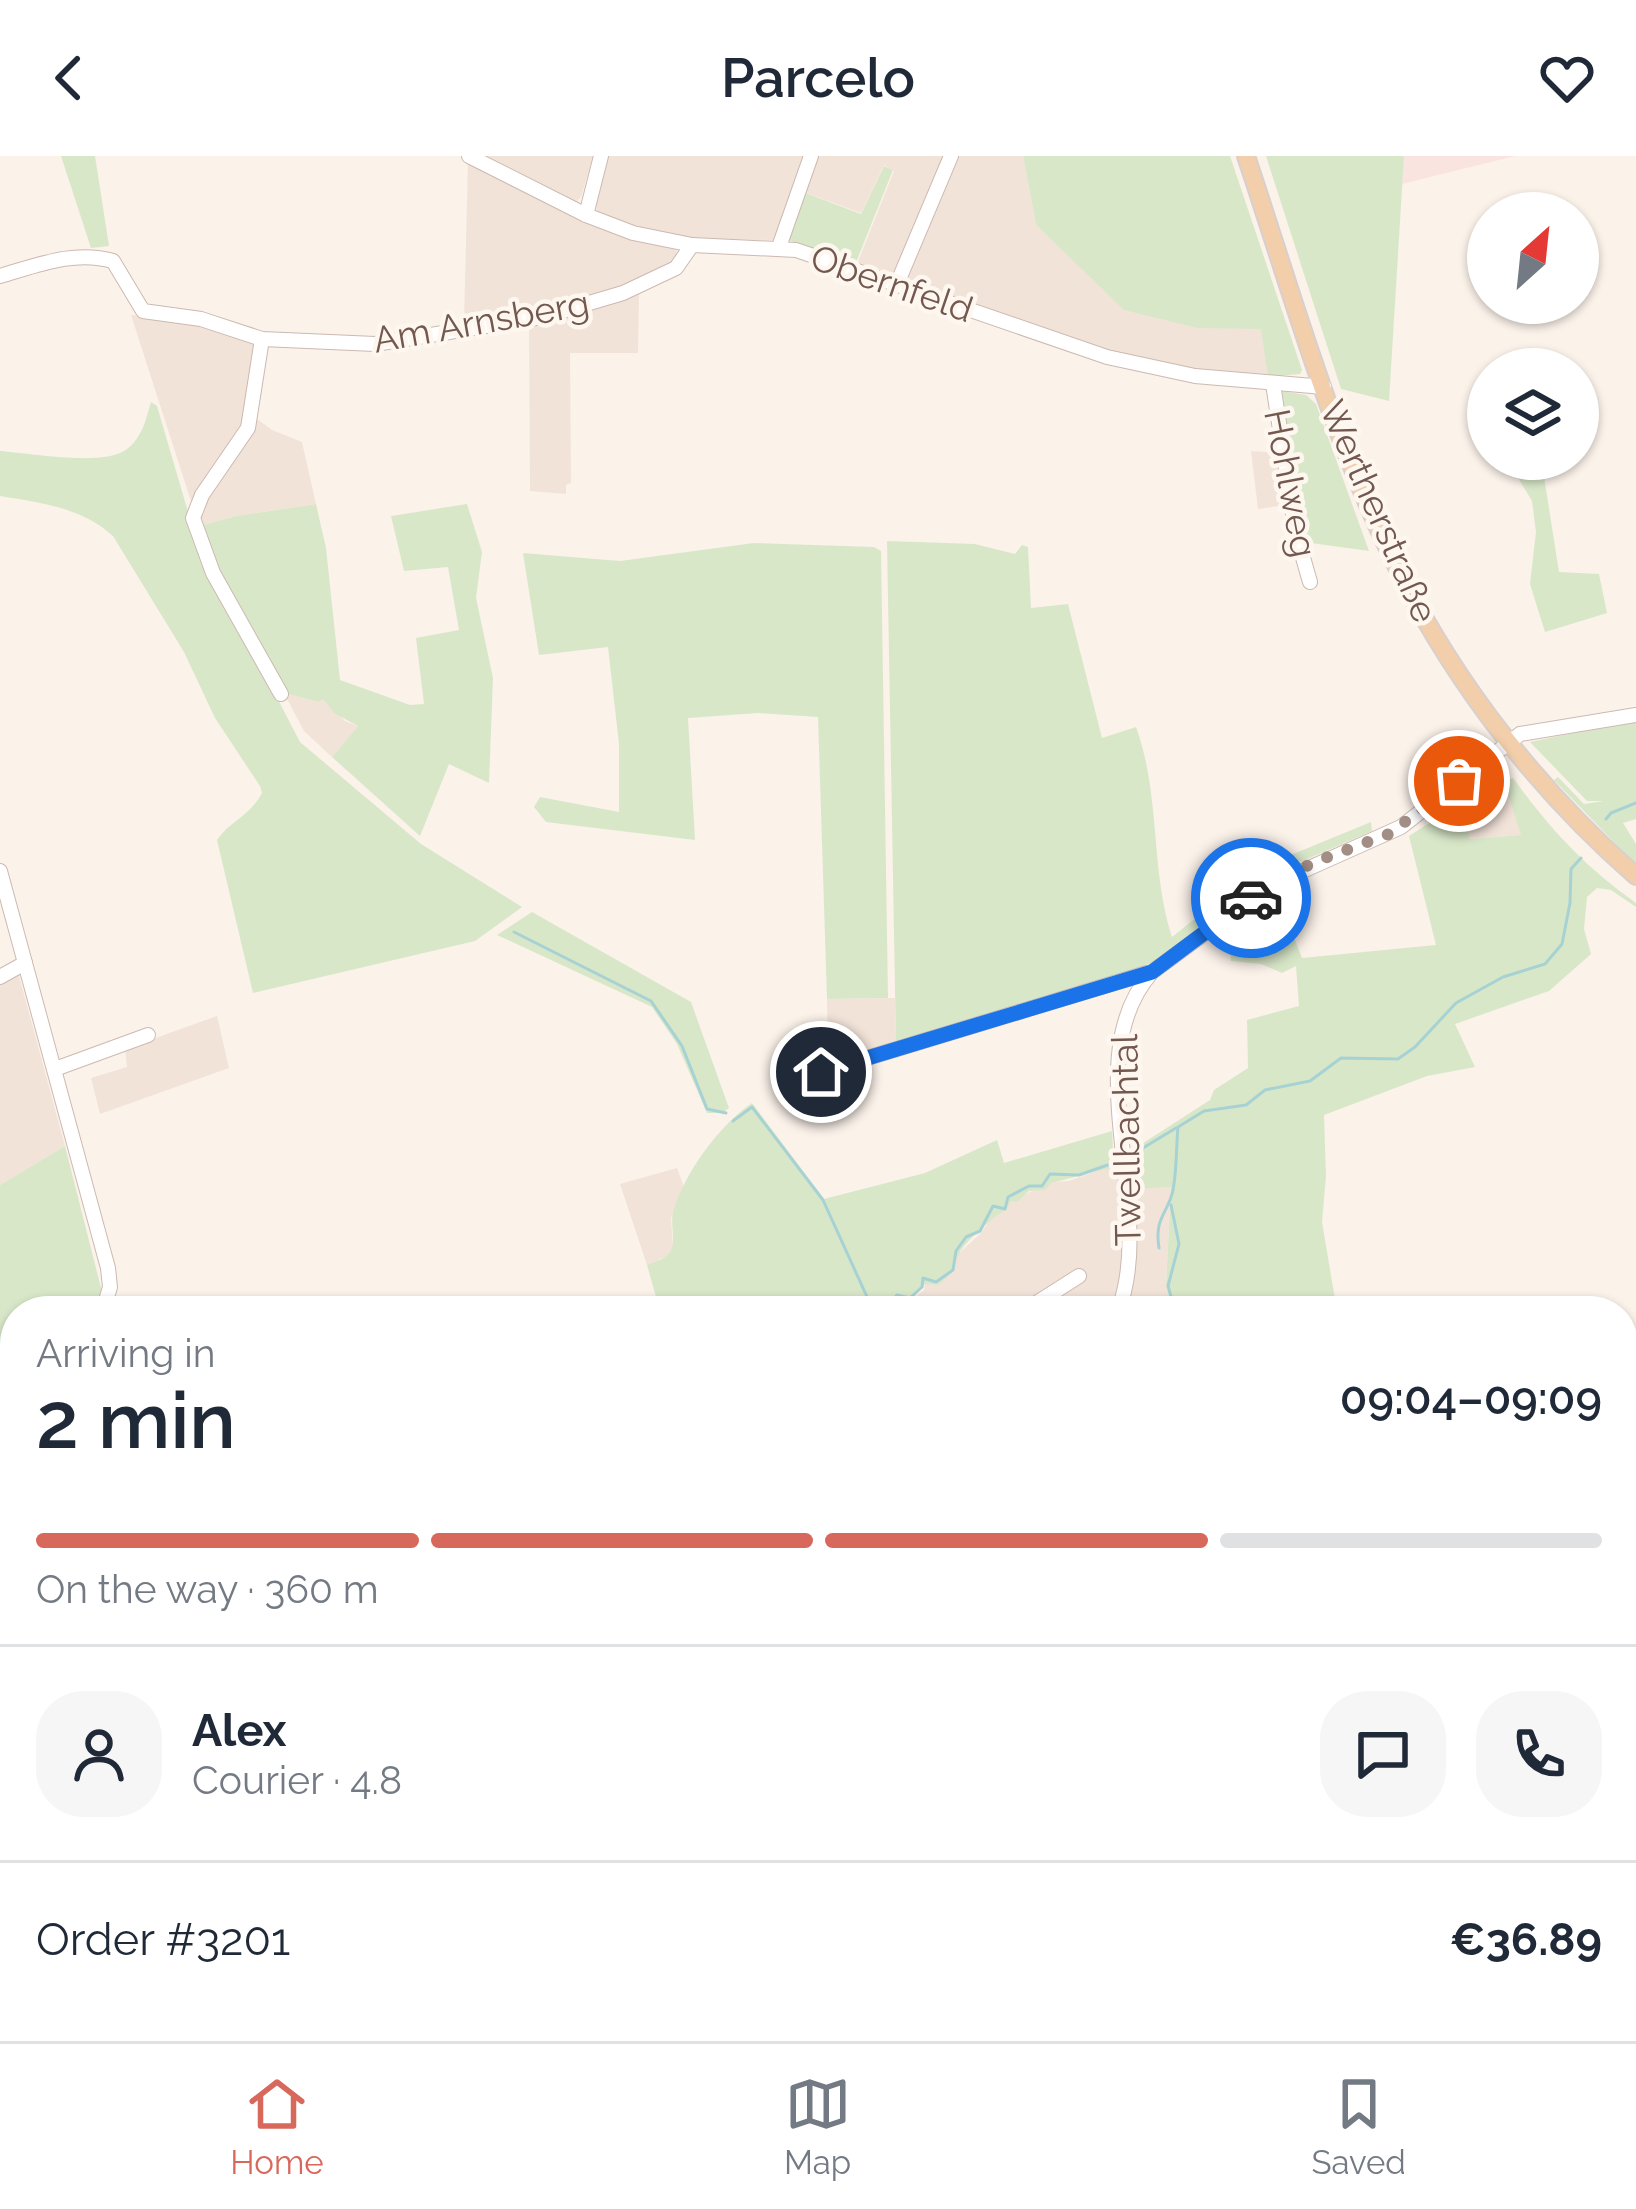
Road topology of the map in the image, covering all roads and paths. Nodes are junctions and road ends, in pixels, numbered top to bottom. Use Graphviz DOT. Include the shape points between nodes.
graph roads {
  1 [pos="469,156"];
  2 [pos="601,156"];
  3 [pos="811,156"];
  4 [pos="951,156"];
  5 [pos="1246,156"];
  6 [pos="586,215"];
  7 [pos="692,244"];
  8 [pos="779,248"];
  9 [pos="0,276"];
  10 [pos="897,284"];
  11 [pos="262,339"];
  12 [pos="1273,384"];
  13 [pos="1324,387"];
  14 [pos="1310,582"];
  15 [pos="281,694"];
  16 [pos="1636,715"];
  17 [pos="1509,742"];
  18 [pos="0,871"];
  19 [pos="1636,875"];
  20 [pos="25,963"];
  21 [pos="1152,972"];
  22 [pos="0,977"];
  23 [pos="148,1035"];
  24 [pos="55,1070"];
  25 [pos="821,1072"];
  26 [pos="1079,1276"];
  27 [pos="107,1296"];
  28 [pos="1048,1296"];
  29 [pos="1122,1296"];
  1 -- 6 [label="street, Obernfeld"];
  2 -- 6 [label="street"];
  3 -- 8 [label="street"];
  4 -- 10 [label="street"];
  5 -- 13 [label="main road, Wertherstraße"];
  6 -- 7 [label="street, Obernfeld"];
  7 -- 8 [label="street, Obernfeld"];
  7 -- 11 [label="street, Am Arnsberg" via="676,268 653,282 542,317 375,344"];
  8 -- 10 [label="street, Obernfeld"];
  9 -- 11 [label="street, Am Arnsberg" via="96,256 113,261 143,311"];
  10 -- 12 [label="street, Obernfeld" via="1141,366"];
  11 -- 15 [label="street" via="248,428 194,518 213,573"];
  12 -- 13 [label="street, Obernfeld"];
  12 -- 14 [label="street, Hohlweg"];
  13 -- 17 [label="main road, Wertherstraße" via="1402,578"];
  16 -- 17 [label="street" via="1532,730"];
  17 -- 19 [label="main road, Wertherstraße"];
  17 -- 21 [label="street, Twellbachtal" via="1401,827 1280,880"];
  18 -- 20 [label="street"];
  20 -- 22 [label="street"];
  20 -- 24 [label="street"];
  21 -- 25 [label="street"];
  21 -- 29 [label="street, Twellbachtal" via="1119,1036 1128,1270"];
  23 -- 24 [label="street"];
  24 -- 27 [label="street" via="108,1268"];
  26 -- 28 [label="street"];
}
